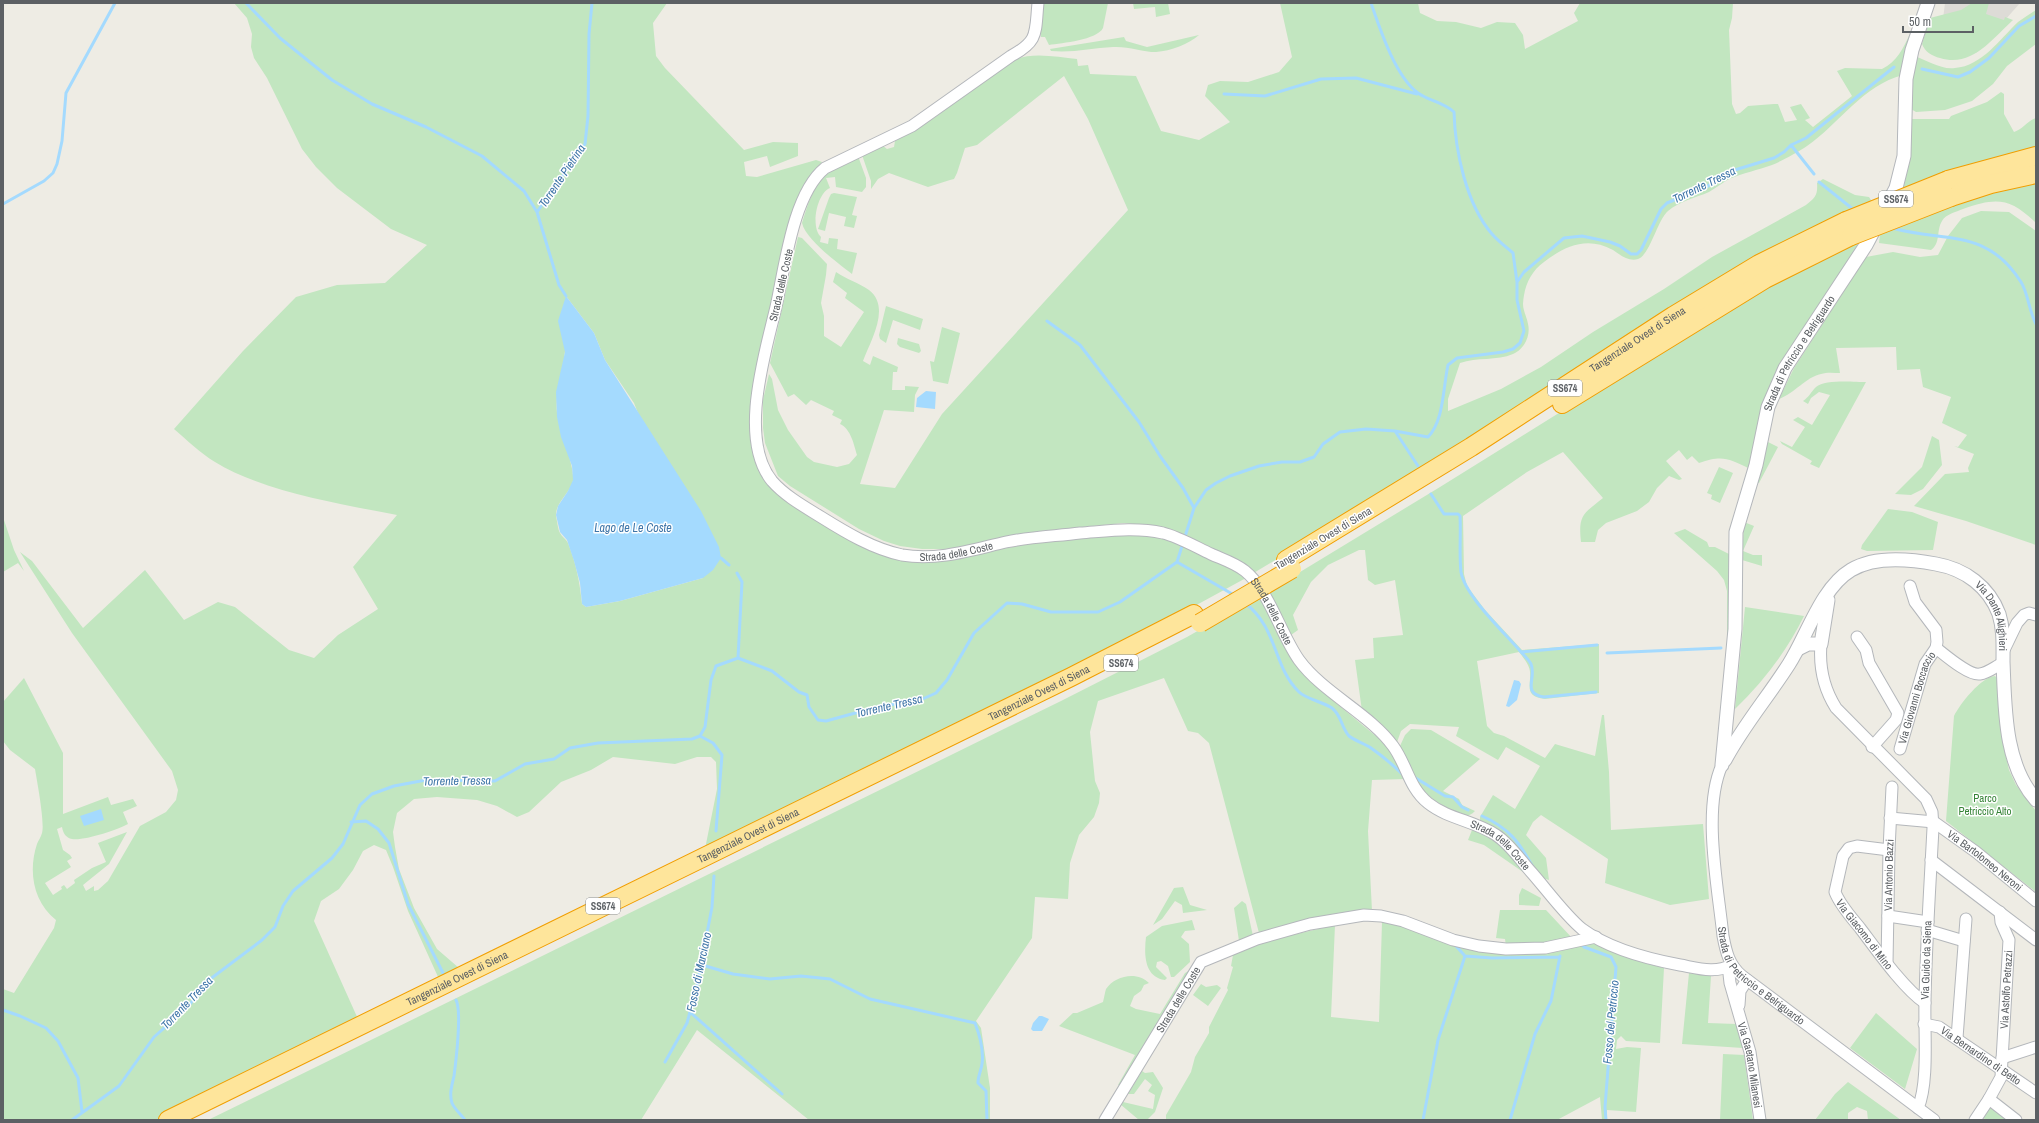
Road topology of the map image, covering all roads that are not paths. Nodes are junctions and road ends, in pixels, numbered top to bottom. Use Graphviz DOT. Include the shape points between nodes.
graph roads {
  1 [pos="1038,3"];
  2 [pos="1928,3"];
  3 [pos="2036,156"];
  4 [pos="2036,174"];
  5 [pos="1949,189"];
  6 [pos="1835,584"];
  7 [pos="1910,586"];
  8 [pos="2036,615"];
  9 [pos="1857,637"];
  10 [pos="1821,644"];
  11 [pos="1936,648"];
  12 [pos="1798,649"];
  13 [pos="2003,658"];
  14 [pos="1039,698"];
  15 [pos="1727,721"];
  16 [pos="1742,731"];
  17 [pos="1872,747"];
  18 [pos="1900,749"];
  19 [pos="1722,765"];
  20 [pos="1892,787"];
  21 [pos="2036,800"];
  22 [pos="1933,817"];
  23 [pos="1890,818"];
  24 [pos="1889,850"];
  25 [pos="1932,860"];
  26 [pos="2036,901"];
  27 [pos="2000,912"];
  28 [pos="1888,916"];
  29 [pos="1966,919"];
  30 [pos="1928,926"];
  31 [pos="1596,937"];
  32 [pos="2036,940"];
  33 [pos="1964,941"];
  34 [pos="1887,963"];
  35 [pos="1731,965"];
  36 [pos="1747,980"];
  37 [pos="1925,1002"];
  38 [pos="1739,1010"];
  39 [pos="1924,1024"];
  40 [pos="1957,1038"];
  41 [pos="2036,1047"];
  42 [pos="2002,1064"];
  43 [pos="2036,1093"];
  44 [pos="1989,1099"];
  45 [pos="1918,1108"];
  46 [pos="168,1120"];
  47 [pos="192,1120"];
  48 [pos="1105,1120"];
  49 [pos="1760,1120"];
  50 [pos="1934,1120"];
  51 [pos="1975,1120"];
  52 [pos="2016,1120"];
  1 -- 31 [label="street, Strada delle Coste" via="1034,35 1027,48 1011,56 912,126 825,168 816,175 810,185 794,226 764,362 756,416 758,453 771,480 802,505 865,542 903,555 948,556 1015,541 1124,529 1168,535 1235,565 1249,574 1270,604 1300,661 1392,744 1421,797 1438,810 1497,835 1577,924"];
  2 -- 15 [label="street, Strada di Petriccio e Belriguardo" via="1912,50 1906,79 1906,138 1901,172 1871,236 1790,359 1779,378 1770,403 1756,465 1736,532 1735,623"];
  3 -- 5 [label="highway, Tangenziale Ovest di Siena / SS674"];
  4 -- 5 [label="highway, Tangenziale Ovest di Siena / SS674"];
  5 -- 14 [label="highway, Tangenziale Ovest di Siena / SS674, bridge" via="1848,228 1289,565"];
  6 -- 10 [label="street, Via Dante Alighieri" via="1827,604"];
  6 -- 12 [label="street, Via Dante Alighieri" via="1824,598"];
  6 -- 13 [label="street, Via Dante Alighieri" via="1850,570 1877,561 1931,563 1955,569 1973,579 1993,601 2002,625"];
  7 -- 11 [label="street, Via Giovanni Boccaccio" via="1915,602 1936,630"];
  8 -- 13 [label="street" via="2029,613 2021,618"];
  9 -- 17 [label="street" via="1898,713 1896,720"];
  10 -- 12 [label="street" via="1808,644"];
  10 -- 17 [label="street, Via Dante Alighieri" via="1821,670 1827,691 1839,712"];
  11 -- 13 [label="street, Via Giovanni Boccaccio" via="1976,674 1981,674"];
  11 -- 18 [label="street, Via Giovanni Boccaccio" via="1925,664"];
  12 -- 16 [label="street, Via Dante Alighieri"];
  13 -- 21 [label="street, Via Dante Alighieri" via="2011,750 2019,775"];
  14 -- 46 [label="highway, Tangenziale Ovest di Siena / SS674"];
  14 -- 47 [label="highway, Tangenziale Ovest di Siena / SS674"];
  15 -- 16 [label="street"];
  15 -- 19 [label="street, Strada di Petriccio e Belriguardo"];
  16 -- 19 [label="street, Strada di Petriccio e Belriguardo"];
  17 -- 22 [label="street, Via Dante Alighieri" via="1926,799"];
  19 -- 35 [label="street, Strada di Petriccio e Belriguardo" via="1714,792 1712,824 1723,936"];
  20 -- 23 [label="street, Via Antonio Bazzi"];
  22 -- 23 [label="street"];
  22 -- 25 [label="street, Via Guido da Siena"];
  22 -- 26 [label="street, Via Bartolomeo Neroni"];
  23 -- 24 [label="street, Via Antonio Bazzi"];
  24 -- 28 [label="street, Via Antonio Bazzi"];
  24 -- 34 [label="street, Via Giacomo di Mino" via="1857,846 1849,848 1843,856 1835,889 1842,904"];
  25 -- 27 [label="street"];
  25 -- 30 [label="street, Via Guido da Siena"];
  27 -- 32 [label="street"];
  27 -- 42 [label="street, Via Astolfo Petrazzi" via="2001,922 2009,940"];
  28 -- 30 [label="street"];
  28 -- 34 [label="street, Via Antonio Bazzi"];
  29 -- 33 [label="street"];
  30 -- 33 [label="street"];
  30 -- 37 [label="street, Via Guido da Siena"];
  31 -- 35 [label="street, Strada delle Coste" via="1619,948 1673,964 1715,970"];
  31 -- 48 [label="street, Strada delle Coste" via="1545,948 1506,949 1453,940 1403,921 1364,915 1310,924 1257,939 1202,962"];
  33 -- 40 [label="street"];
  34 -- 37 [label="street, Via Giacomo di Mino" via="1916,996"];
  35 -- 36 [label="street, Strada di Petriccio e Belriguardo"];
  35 -- 38 [label="street, Via Gaetano Milanesi" via="1730,983"];
  36 -- 38 [label="street, Via Gaetano Milanesi" via="1740,991"];
  36 -- 45 [label="street, Strada di Petriccio e Belriguardo"];
  37 -- 39 [label="street, Via Guido da Siena"];
  38 -- 49 [label="street, Via Gaetano Milanesi" via="1753,1066"];
  39 -- 40 [label="street, Via Bernardino di Betto" via="1937,1026"];
  39 -- 45 [label="street, Via Guido da Siena" via="1923,1088"];
  40 -- 42 [label="street, Via Bernardino di Betto"];
  41 -- 42 [label="street"];
  42 -- 43 [label="street, Via Bernardino di Betto"];
  42 -- 44 [label="street, Via Astolfo Petrazzi" via="2000,1081"];
  44 -- 51 [label="street, Via Astolfo Petrazzi"];
  44 -- 52 [label="street"];
  45 -- 50 [label="street, Strada di Petriccio e Belriguardo"];
}
